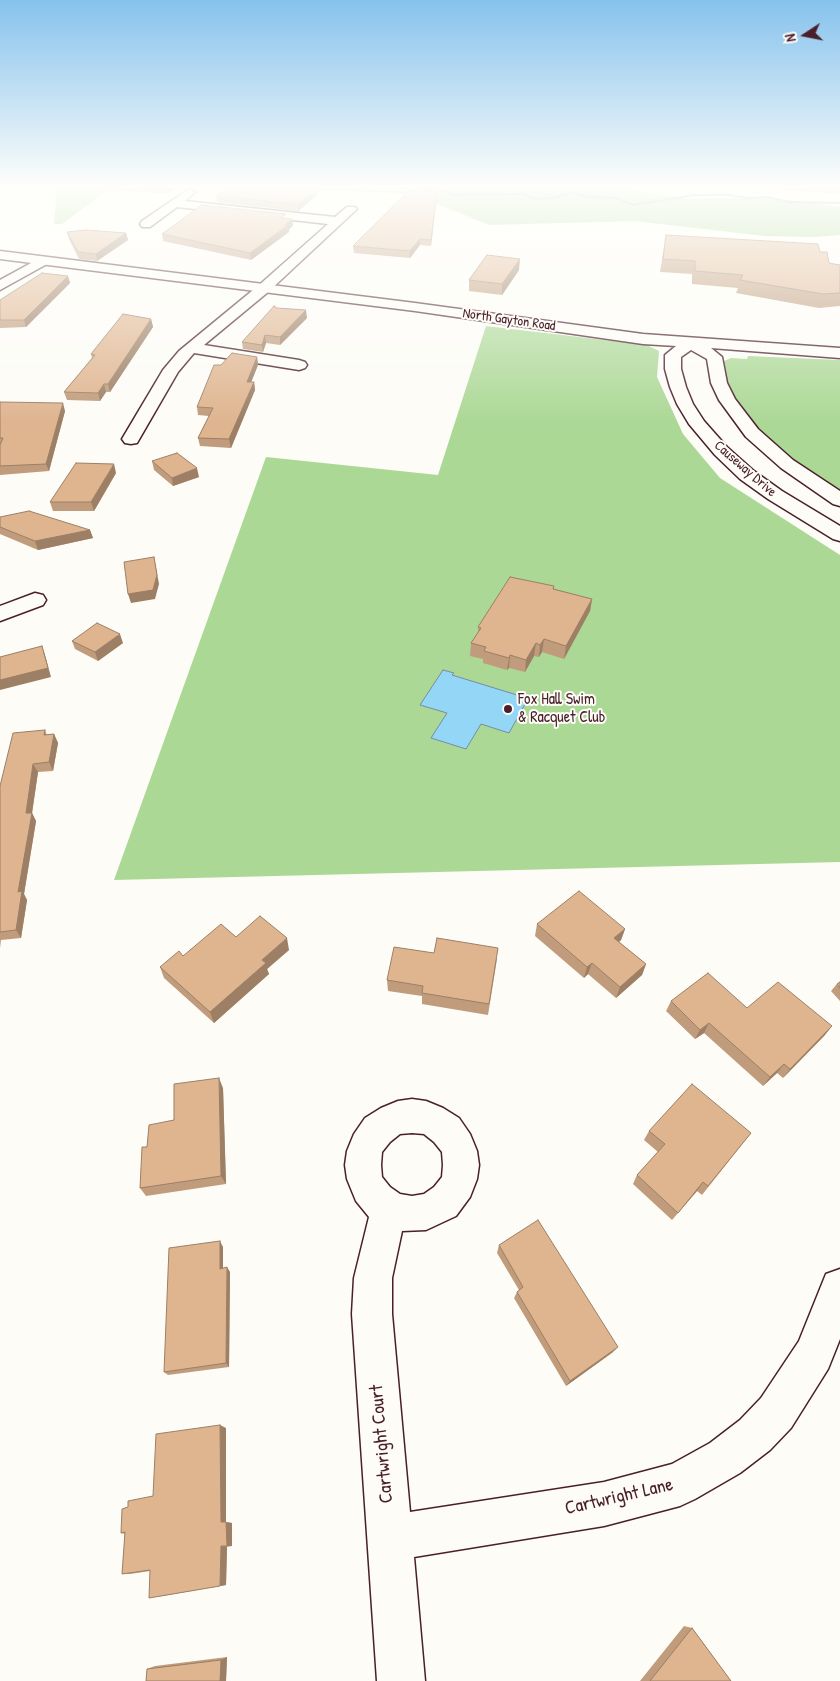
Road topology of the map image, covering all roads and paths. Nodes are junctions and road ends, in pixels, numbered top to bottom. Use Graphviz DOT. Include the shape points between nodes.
graph roads {
  1 [pos="13,265"];
  2 [pos="35,265"];
  3 [pos="78,265"];
  4 [pos="288,265"];
  5 [pos="0,274"];
  6 [pos="0,286"];
  7 [pos="263,288"];
  8 [pos="691,343"];
  9 [pos="191,348"];
  10 [pos="840,353"];
  11 [pos="299,365"];
  12 [pos="131,439"];
  13 [pos="840,500"];
  14 [pos="840,535"];
  15 [pos="35,600"];
  16 [pos="0,614"];
  17 [pos="390,1209"];
  18 [pos="840,1288"];
  19 [pos="390,1538"];
  20 [pos="401,1681"];
  1 -- 5 [label="street"];
  2 -- 6 [label="street"];
  3 -- 7 [label="street, North Gayton Road"];
  4 -- 7 [label="street"];
  7 -- 8 [label="street, North Gayton Road"];
  7 -- 9 [label="street"];
  8 -- 10 [label="street, North Gayton Road"];
  8 -- 13 [label="street, Causeway Drive" via="714,357 723,392 752,433 787,464"];
  8 -- 14 [label="street, Causeway Drive" via="673,355 673,369 685,404 698,424 748,475 775,496"];
  9 -- 11 [label="street"];
  9 -- 12 [label="street" via="171,370"];
  15 -- 16 [label="street"];
  17 -- 19 [label="street, Cartwright Court" via="373,1278 372,1314"];
  18 -- 19 [label="street, Cartwright Lane" via="814,1354 776,1413 755,1435 724,1458 680,1484 604,1504"];
  19 -- 20 [label="street, Cartwright Court"];
}
